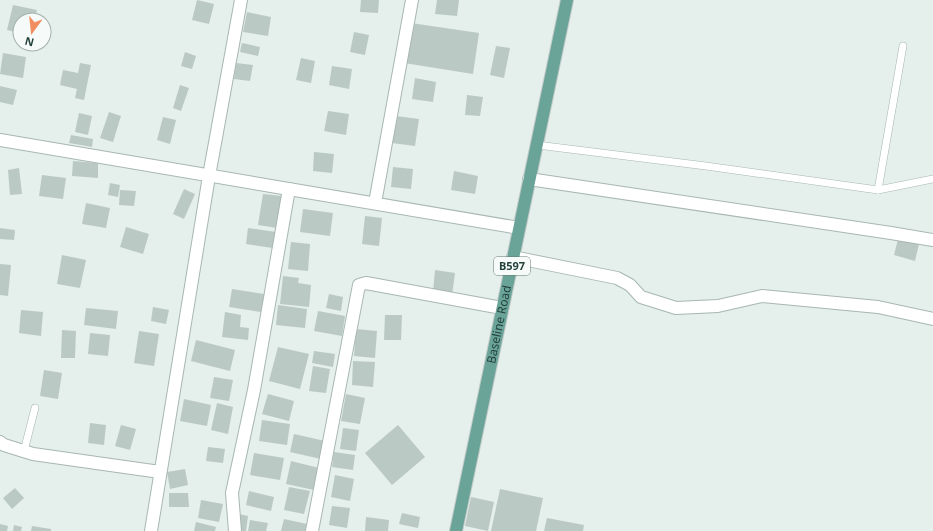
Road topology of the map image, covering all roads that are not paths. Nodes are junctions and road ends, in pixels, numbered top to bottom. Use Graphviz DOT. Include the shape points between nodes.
graph roads {
  1 [pos="241,0"];
  2 [pos="412,0"];
  3 [pos="567,0"];
  4 [pos="903,46"];
  5 [pos="0,140"];
  6 [pos="537,145"];
  7 [pos="209,176"];
  8 [pos="529,179"];
  9 [pos="933,179"];
  10 [pos="289,189"];
  11 [pos="878,190"];
  12 [pos="375,203"];
  13 [pos="519,228"];
  14 [pos="933,240"];
  15 [pos="513,257"];
  16 [pos="502,308"];
  17 [pos="933,319"];
  18 [pos="35,408"];
  19 [pos="0,442"];
  20 [pos="24,451"];
  21 [pos="160,472"];
  22 [pos="151,531"];
  23 [pos="235,531"];
  24 [pos="312,531"];
  25 [pos="456,531"];
  1 -- 7 [label="street"];
  2 -- 12 [label="street"];
  3 -- 6 [label="main road, Baseline Road / B597"];
  4 -- 11 [label="lane"];
  5 -- 7 [label="street"];
  6 -- 8 [label="main road, Baseline Road / B597"];
  6 -- 11 [label="lane"];
  7 -- 10 [label="street"];
  7 -- 21 [label="street"];
  8 -- 13 [label="main road, Baseline Road / B597"];
  8 -- 14 [label="street"];
  9 -- 11 [label="lane"];
  10 -- 12 [label="street"];
  10 -- 23 [label="street" via="254,390 232,493"];
  12 -- 13 [label="street"];
  13 -- 15 [label="main road, Baseline Road / B597"];
  15 -- 16 [label="main road, Baseline Road / B597"];
  15 -- 17 [label="street" via="617,278 630,284 641,297 676,308 718,306 762,296 878,307"];
  16 -- 24 [label="street" via="366,283 359,285"];
  16 -- 25 [label="main road, Baseline Road / B597"];
  18 -- 20 [label="lane"];
  19 -- 20 [label="street"];
  20 -- 21 [label="street"];
  21 -- 22 [label="street"];
}
